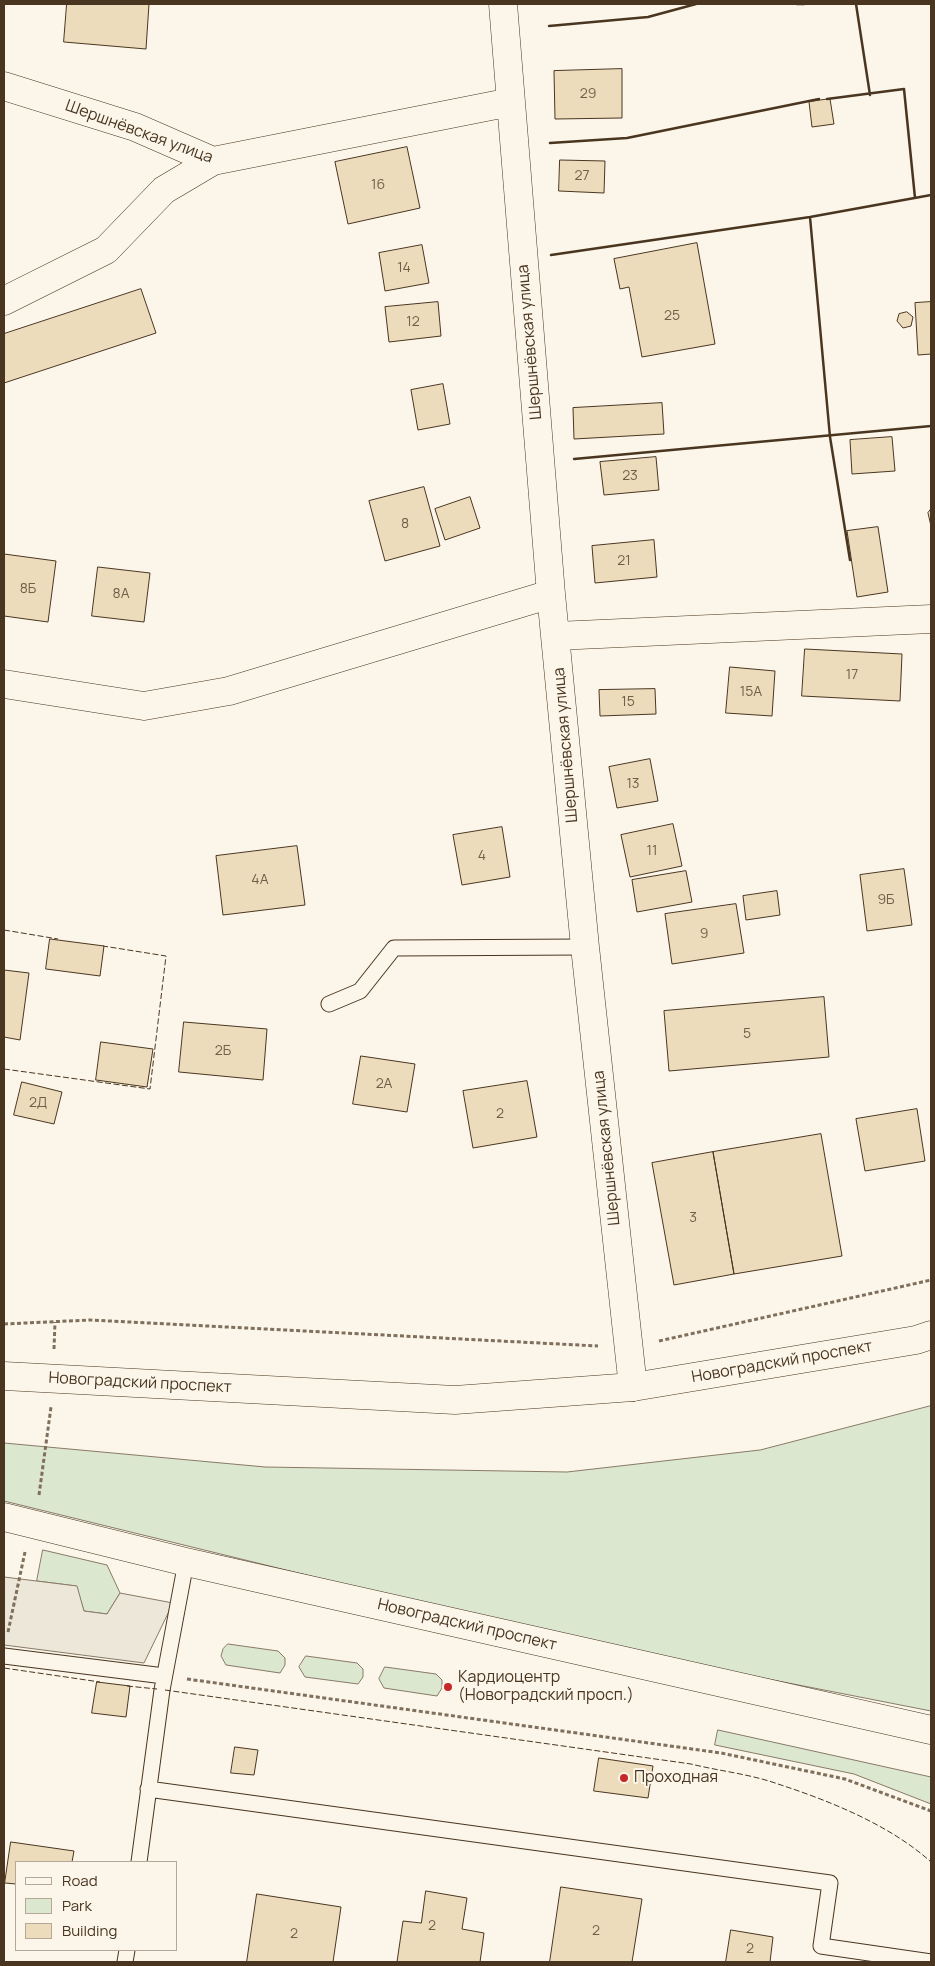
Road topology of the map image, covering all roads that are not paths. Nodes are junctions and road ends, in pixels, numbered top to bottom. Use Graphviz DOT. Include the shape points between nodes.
graph roads {
  1 [pos="503,4"];
  2 [pos="4,86"];
  3 [pos="511,102"];
  4 [pos="213,162"];
  5 [pos="4,301"];
  6 [pos="550,594"];
  7 [pos="931,618"];
  8 [pos="556,636"];
  9 [pos="4,684"];
  10 [pos="585,947"];
  11 [pos="329,1004"];
  12 [pos="931,1335"];
  13 [pos="4,1376"];
  14 [pos="633,1387"];
  15 [pos="4,1517"];
  16 [pos="186,1562"];
  17 [pos="4,1656"];
  18 [pos="164,1676"];
  19 [pos="931,1730"];
  20 [pos="148,1789"];
  21 [pos="138,1861"];
  22 [pos="931,1962"];
  1 -- 3 [label="street, Шершнёвская улица"];
  2 -- 4 [label="street, Шершнёвская улица" via="135,127"];
  3 -- 4 [label="street, Шершнёвская улица"];
  3 -- 6 [label="street, Шершнёвская улица"];
  4 -- 5 [label="street" via="164,190 106,250"];
  6 -- 8 [label="street, Шершнёвская улица"];
  6 -- 9 [label="street" via="229,691 144,706"];
  7 -- 8 [label="street"];
  8 -- 10 [label="street, Шершнёвская улица"];
  10 -- 11 [label="lane" via="394,948 360,991"];
  10 -- 14 [label="street, Шершнёвская улица"];
  12 -- 14 [label="street, Новоградский проспект"];
  13 -- 14 [label="street, Новоградский проспект" via="455,1400"];
  15 -- 16 [label="street, Новоградский проспект"];
  16 -- 18 [label="lane"];
  16 -- 19 [label="street, Новоградский проспект"];
  17 -- 18 [label="lane"];
  18 -- 20 [label="lane"];
  20 -- 21 [label="lane"];
  20 -- 22 [label="lane" via="830,1883 821,1946"];
}
